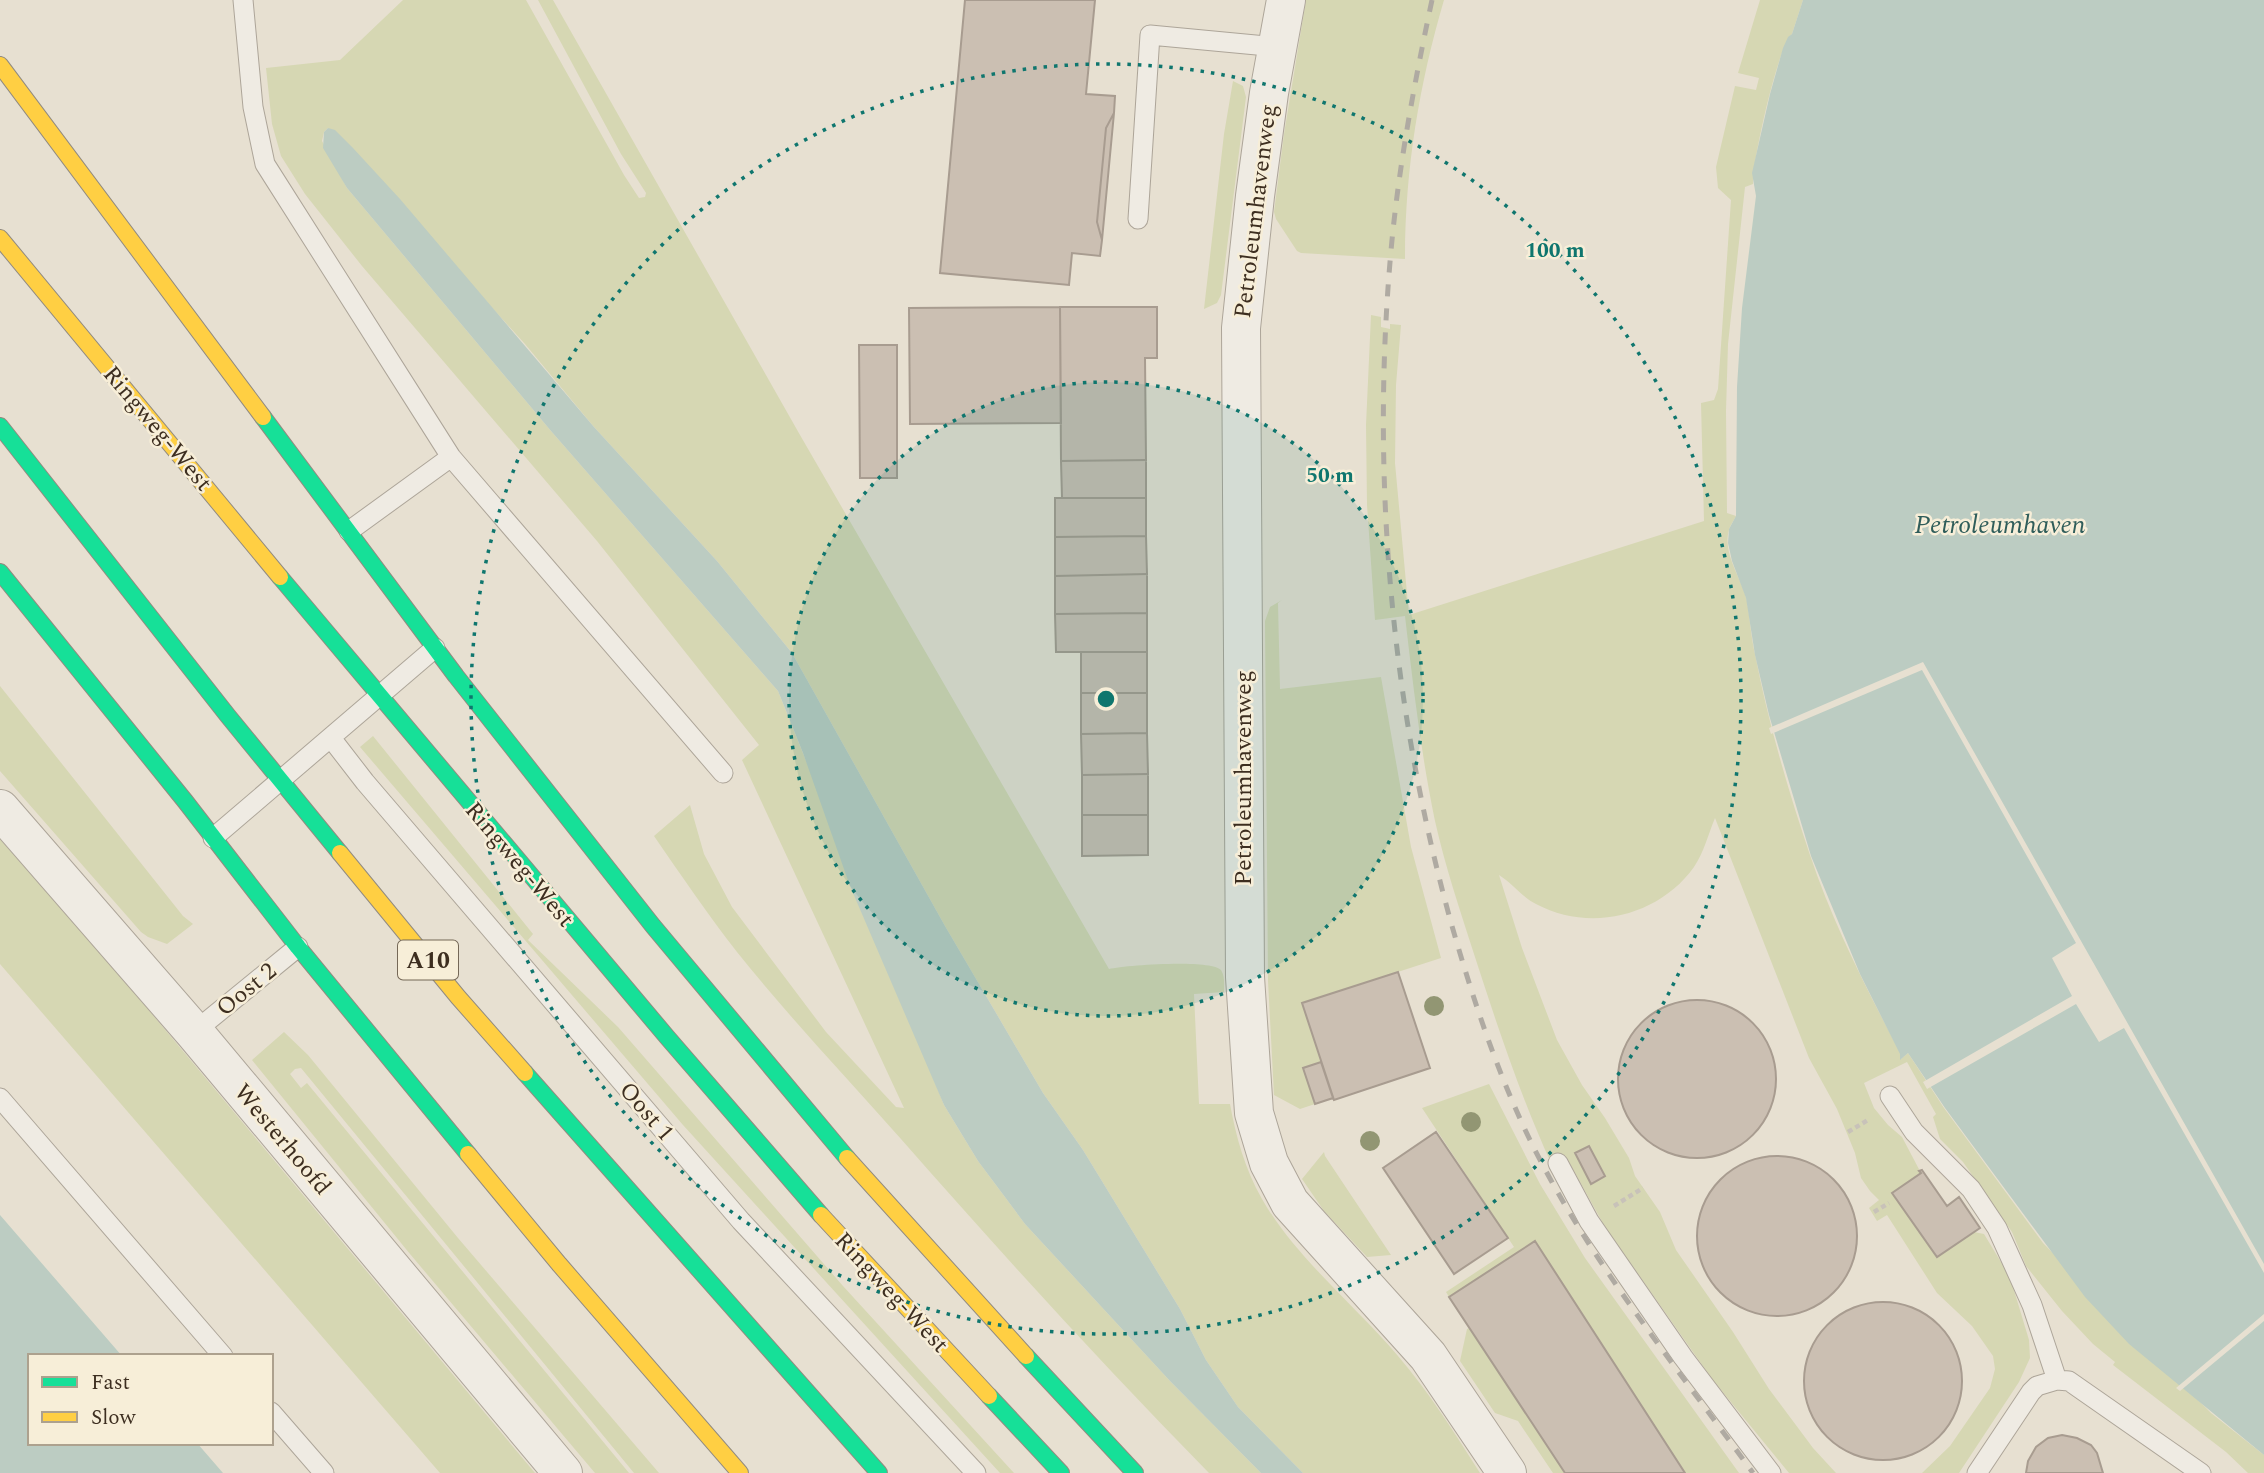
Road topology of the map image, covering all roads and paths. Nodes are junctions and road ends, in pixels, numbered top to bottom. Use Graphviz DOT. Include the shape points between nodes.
graph roads {
  1 [pos="243,0"];
  2 [pos="1286,0"];
  3 [pos="1277,47"];
  4 [pos="0,65"];
  5 [pos="1138,219"];
  6 [pos="0,238"];
  7 [pos="0,426"];
  8 [pos="451,457"];
  9 [pos="349,531"];
  10 [pos="0,572"];
  11 [pos="436,648"];
  12 [pos="379,696"];
  13 [pos="331,738"];
  14 [pos="723,773"];
  15 [pos="281,780"];
  16 [pos="0,809"];
  17 [pos="213,838"];
  18 [pos="298,947"];
  19 [pos="194,1031"];
  20 [pos="1890,1096"];
  21 [pos="0,1098"];
  22 [pos="1862,1124"];
  23 [pos="1848,1132"];
  24 [pos="1558,1163"];
  25 [pos="1643,1188"];
  26 [pos="1620,1202"];
  27 [pos="1889,1203"];
  28 [pos="1874,1212"];
  29 [pos="221,1354"];
  30 [pos="2057,1380"];
  31 [pos="273,1414"];
  32 [pos="324,1473"];
  33 [pos="563,1473"];
  34 [pos="740,1473"];
  35 [pos="879,1473"];
  36 [pos="976,1473"];
  37 [pos="1061,1473"];
  38 [pos="1135,1473"];
  39 [pos="1507,1473"];
  40 [pos="1771,1473"];
  41 [pos="1977,1473"];
  42 [pos="2201,1473"];
  1 -- 8 [label="lane" via="253,107 265,164"];
  2 -- 3 [label="street, Petroleumhavenweg"];
  3 -- 5 [label="lane" via="1150,35"];
  3 -- 39 [label="street, Petroleumhavenweg" via="1241,328 1245,977 1254,1113 1269,1163 1290,1203 1428,1356"];
  4 -- 9 [label="highway"];
  6 -- 12 [label="highway, Ringweg-West"];
  7 -- 15 [label="highway, A10"];
  8 -- 9 [label="lane"];
  8 -- 14 [label="lane"];
  9 -- 11 [label="highway"];
  10 -- 17 [label="highway"];
  11 -- 12 [label="lane"];
  11 -- 38 [label="highway" via="653,926 859,1172"];
  12 -- 13 [label="lane"];
  12 -- 37 [label="highway, Ringweg-West" via="816,1210"];
  13 -- 15 [label="lane"];
  13 -- 36 [label="lane, Oost 1" via="741,1221"];
  15 -- 17 [label="lane"];
  15 -- 35 [label="highway, A10" via="458,997"];
  16 -- 19 [label="street, Westerhoofd"];
  17 -- 18 [label="highway"];
  18 -- 19 [label="lane, Oost 2"];
  18 -- 34 [label="highway" via="559,1264"];
  19 -- 33 [label="street, Westerhoofd"];
  20 -- 30 [label="lane" via="1914,1132 1971,1189 1997,1228 2032,1306"];
  21 -- 29 [label="lane"];
  22 -- 23 [label="path"];
  24 -- 40 [label="lane" via="1597,1232"];
  25 -- 26 [label="path"];
  27 -- 28 [label="path"];
  30 -- 41 [label="lane" via="2045,1381 2031,1392"];
  30 -- 42 [label="lane" via="2079,1388"];
  31 -- 32 [label="lane"];
}
